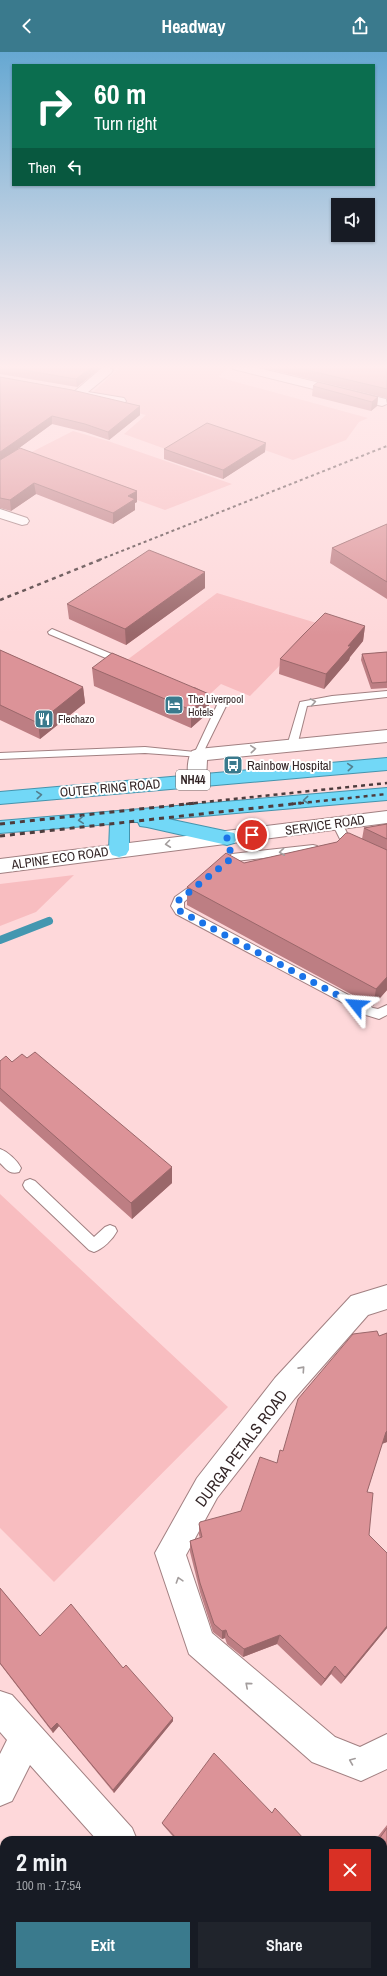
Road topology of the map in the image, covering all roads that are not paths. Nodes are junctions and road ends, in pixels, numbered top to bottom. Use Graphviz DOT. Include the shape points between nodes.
graph roads {
  1 [pos="0,513"];
  2 [pos="22,521"];
  3 [pos="52,632"];
  4 [pos="132,666"];
  5 [pos="183,687"];
  6 [pos="387,694"];
  7 [pos="387,736"];
  8 [pos="292,746"];
  9 [pos="198,755"];
  10 [pos="0,756"];
  11 [pos="387,764"];
  12 [pos="197,780"];
  13 [pos="387,794"];
  14 [pos="0,798"];
  15 [pos="120,816"];
  16 [pos="387,817"];
  17 [pos="338,823"];
  18 [pos="0,827"];
  19 [pos="227,838"];
  20 [pos="335,846"];
  21 [pos="320,848"];
  22 [pos="119,850"];
  23 [pos="232,858"];
  24 [pos="0,866"];
  25 [pos="387,1010"];
  26 [pos="0,1155"];
  27 [pos="14,1168"];
  28 [pos="30,1185"];
  29 [pos="110,1231"];
  30 [pos="387,1297"];
  31 [pos="0,1707"];
  32 [pos="27,1736"];
  33 [pos="387,1751"];
  34 [pos="0,1789"];
  35 [pos="116,1836"];
  1 -- 2 [label="street"];
  3 -- 4 [label="lane"];
  5 -- 9 [label="lane" via="222,704"];
  8 -- 6 [label="lane, one-way" via="304,704"];
  7 -- 8 [label="street"];
  9 -- 8 [label="street, one-way"];
  9 -- 10 [label="lane" via="145,750"];
  9 -- 12 [label="street"];
  12 -- 11 [label="highway, OUTER RING ROAD / NH44, one-way"];
  14 -- 12 [label="highway, OUTER RING ROAD / NH44, one-way"];
  13 -- 15 [label="highway, NH44, one-way"];
  15 -- 18 [label="highway, NH44, one-way"];
  15 -- 19 [label="highway"];
  15 -- 22 [label="highway"];
  16 -- 17 [label="street, SERVICE ROAD"];
  17 -- 19 [label="street, SERVICE ROAD"];
  17 -- 20 [label="lane" via="351,846"];
  19 -- 22 [label="street, SERVICE ROAD, one-way"];
  19 -- 23 [label="lane"];
  21 -- 23 [label="lane, one-way"];
  22 -- 24 [label="street, ALPINE ECO ROAD"];
  23 -- 25 [label="lane" via="179,900 177,906 180,911 370,1012 379,1014"];
  26 -- 27 [label="lane"];
  28 -- 29 [label="lane" via="94,1246"];
  33 -- 30 [label="street, DURGA PETALS ROAD, one-way" via="361,1764 324,1750 200,1643 170,1553 207,1488 284,1388 360,1305"];
  31 -- 32 [label="street"];
  32 -- 34 [label="street"];
  32 -- 35 [label="street"];
}
